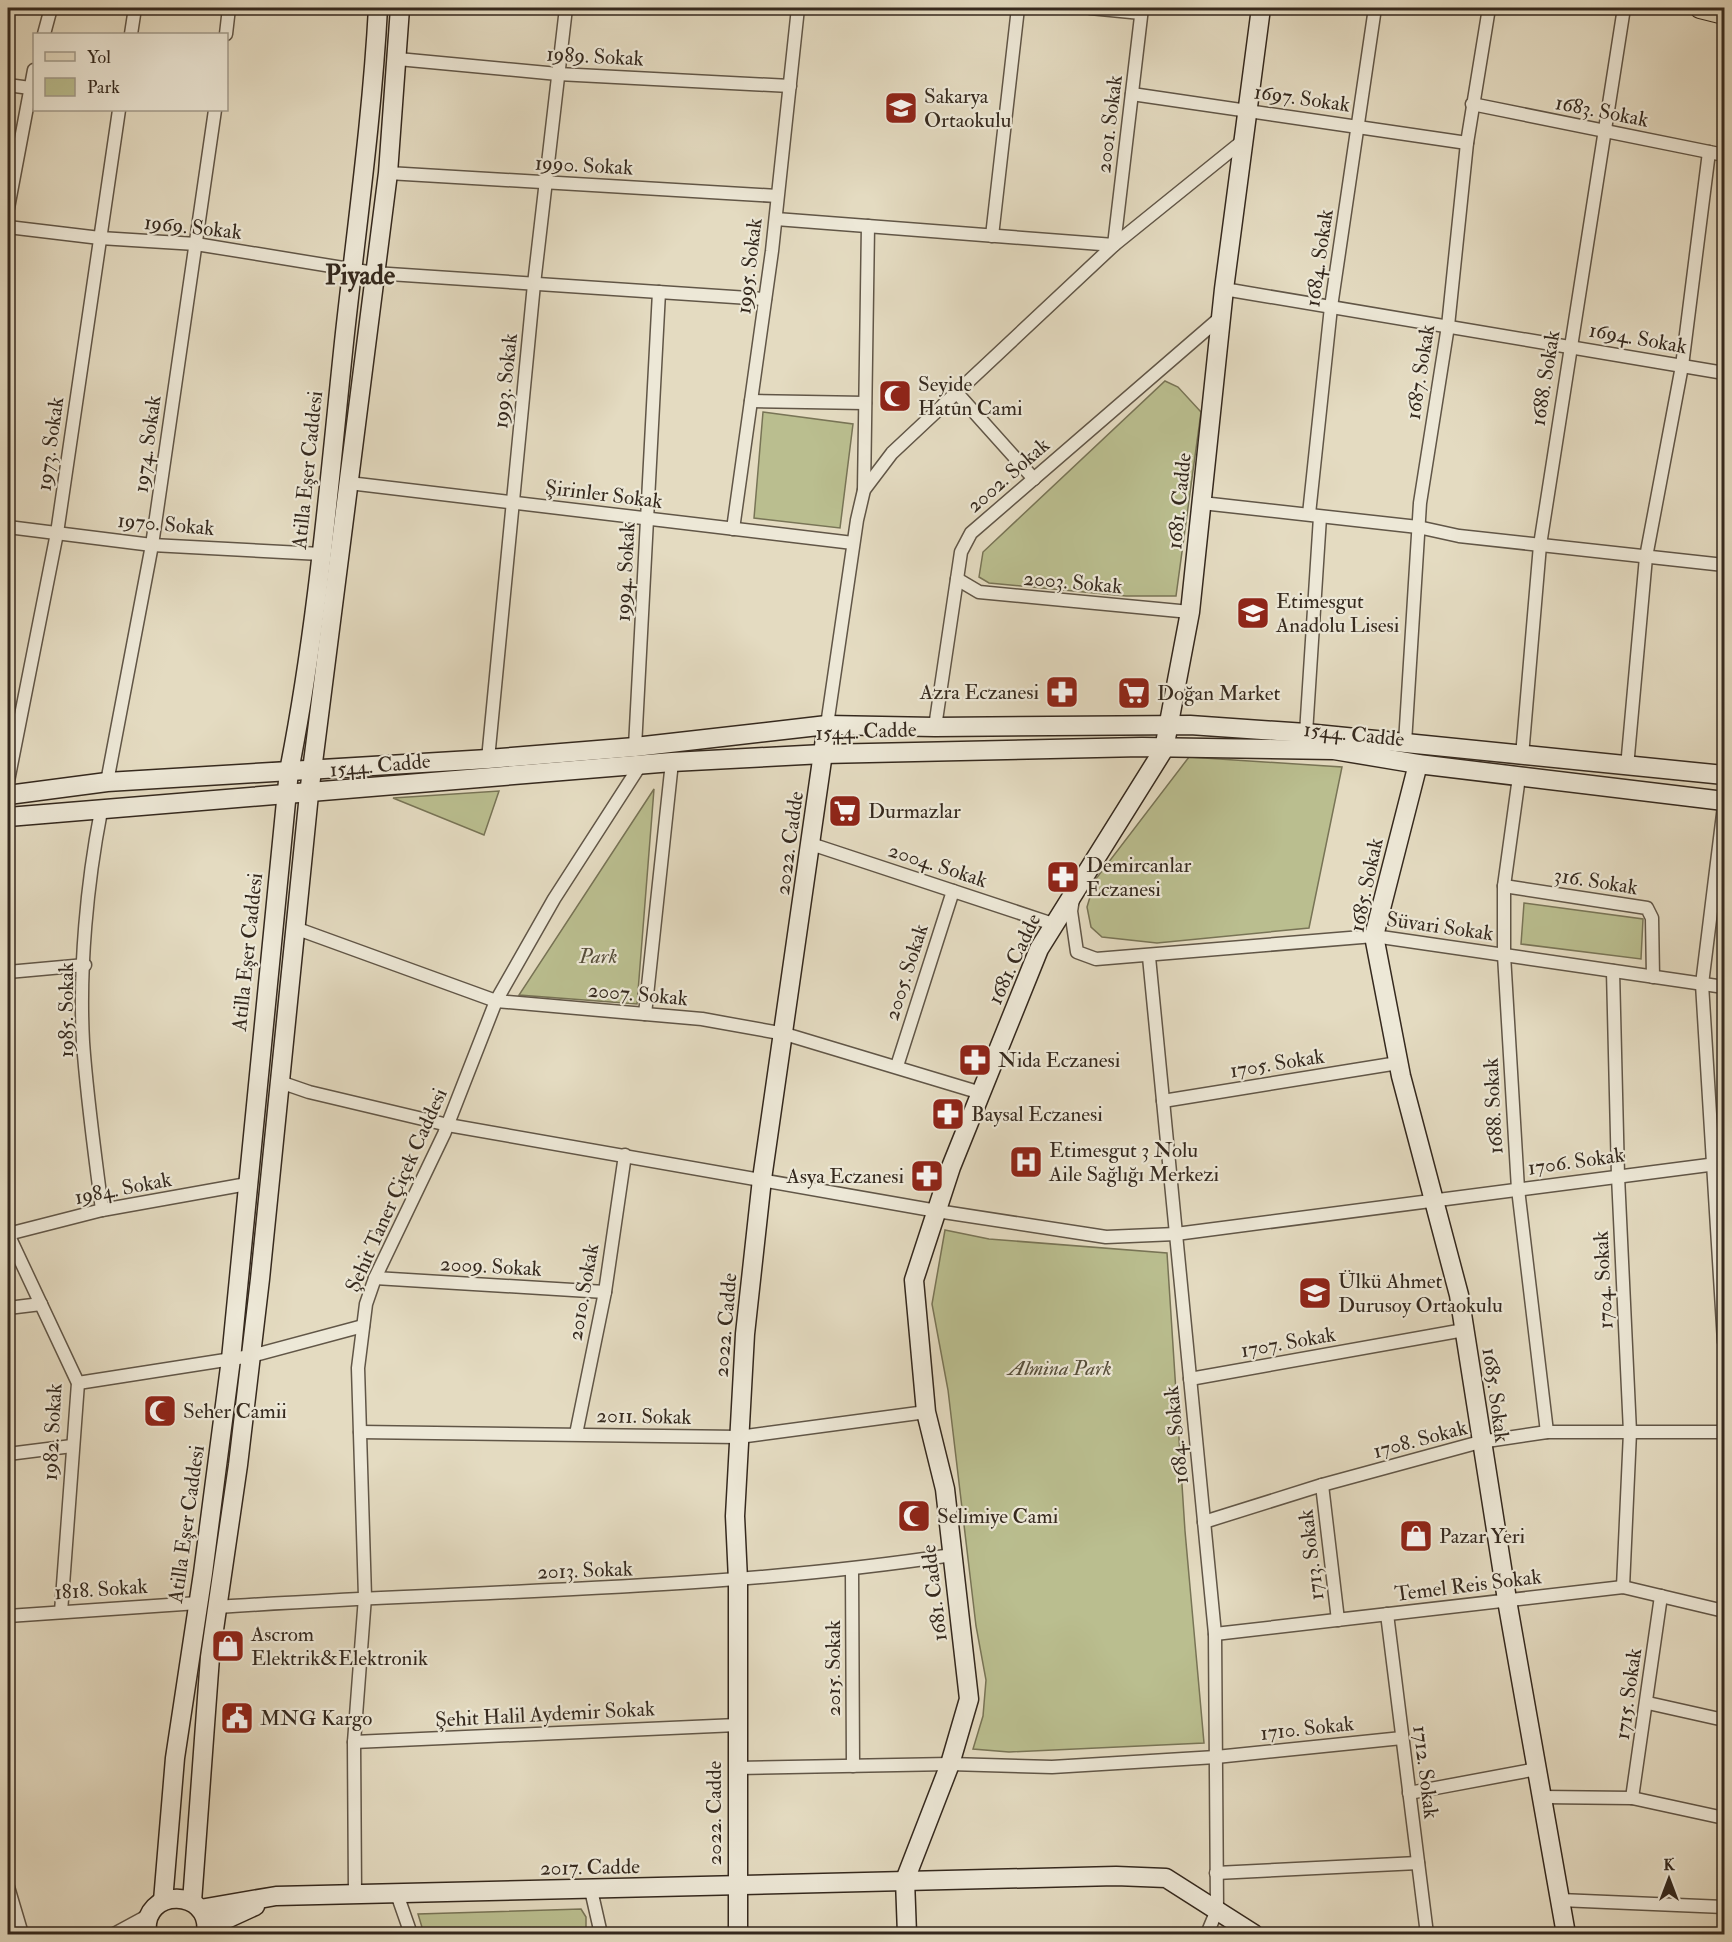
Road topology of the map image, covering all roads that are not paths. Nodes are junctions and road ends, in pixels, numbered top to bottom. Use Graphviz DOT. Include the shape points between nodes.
graph roads {
  1 [pos="51,8"];
  2 [pos="135,8"];
  3 [pos="230,8"];
  4 [pos="378,8"];
  5 [pos="400,8"];
  6 [pos="566,8"];
  7 [pos="798,8"];
  8 [pos="1018,8"];
  9 [pos="1090,8"];
  10 [pos="1261,8"];
  11 [pos="1375,8"];
  12 [pos="1489,8"];
  13 [pos="1624,8"];
  14 [pos="1700,8"];
  15 [pos="1141,10"];
  16 [pos="1725,14"];
  17 [pos="44,33"];
  18 [pos="131,33"];
  19 [pos="226,33"];
  20 [pos="398,59"];
  21 [pos="33,74"];
  22 [pos="558,74"];
  23 [pos="8,85"];
  24 [pos="790,86"];
  25 [pos="30,88"];
  26 [pos="1132,94"];
  27 [pos="1472,104"];
  28 [pos="1248,110"];
  29 [pos="119,111"];
  30 [pos="215,111"];
  31 [pos="1359,126"];
  32 [pos="1604,131"];
  33 [pos="1244,140"];
  34 [pos="1467,143"];
  35 [pos="1709,152"];
  36 [pos="1725,155"];
  37 [pos="388,173"];
  38 [pos="546,183"];
  39 [pos="777,196"];
  40 [pos="8,208"];
  41 [pos="776,219"];
  42 [pos="868,226"];
  43 [pos="8,227"];
  44 [pos="992,236"];
  45 [pos="100,238"];
  46 [pos="196,244"];
  47 [pos="1114,245"];
  48 [pos="352,270"];
  49 [pos="374,273"];
  50 [pos="534,284"];
  51 [pos="1224,289"];
  52 [pos="659,292"];
  53 [pos="765,299"];
  54 [pos="1331,307"];
  55 [pos="1221,317"];
  56 [pos="1448,326"];
  57 [pos="1569,347"];
  58 [pos="1682,366"];
  59 [pos="1725,373"];
  60 [pos="957,393"];
  61 [pos="751,401"];
  62 [pos="865,403"];
  63 [pos="1034,479"];
  64 [pos="349,483"];
  65 [pos="864,490"];
  66 [pos="513,502"];
  67 [pos="1202,503"];
  68 [pos="1315,515"];
  69 [pos="647,519"];
  70 [pos="8,527"];
  71 [pos="1419,527"];
  72 [pos="733,529"];
  73 [pos="57,533"];
  74 [pos="853,543"];
  75 [pos="153,545"];
  76 [pos="1540,545"];
  77 [pos="321,554"];
  78 [pos="1646,557"];
  79 [pos="1725,565"];
  80 [pos="957,579"];
  81 [pos="1190,612"];
  82 [pos="827,725"];
  83 [pos="1169,725"];
  84 [pos="935,727"];
  85 [pos="1306,732"];
  86 [pos="1405,743"];
  87 [pos="1164,749"];
  88 [pos="823,754"];
  89 [pos="638,756"];
  90 [pos="1522,756"];
  91 [pos="488,759"];
  92 [pos="672,762"];
  93 [pos="1419,764"];
  94 [pos="1626,767"];
  95 [pos="312,769"];
  96 [pos="289,771"];
  97 [pos="1725,775"];
  98 [pos="1519,777"];
  99 [pos="8,781"];
  100 [pos="107,782"];
  101 [pos="309,794"];
  102 [pos="8,795"];
  103 [pos="286,795"];
  104 [pos="1725,801"];
  105 [pos="1725,806"];
  106 [pos="101,811"];
  107 [pos="8,817"];
  108 [pos="811,844"];
  109 [pos="1504,886"];
  110 [pos="953,891"];
  111 [pos="1075,892"];
  112 [pos="1053,924"];
  113 [pos="295,928"];
  114 [pos="1374,936"];
  115 [pos="1504,955"];
  116 [pos="1149,957"];
  117 [pos="85,965"];
  118 [pos="1612,971"];
  119 [pos="8,972"];
  120 [pos="1653,977"];
  121 [pos="1702,984"];
  122 [pos="1725,987"];
  123 [pos="496,1001"];
  124 [pos="645,1014"];
  125 [pos="785,1034"];
  126 [pos="1398,1063"];
  127 [pos="897,1066"];
  128 [pos="280,1082"];
  129 [pos="981,1093"];
  130 [pos="1163,1101"];
  131 [pos="447,1125"];
  132 [pos="625,1155"];
  133 [pos="1719,1163"];
  134 [pos="1618,1176"];
  135 [pos="762,1179"];
  136 [pos="247,1184"];
  137 [pos="1518,1189"];
  138 [pos="1433,1200"];
  139 [pos="102,1210"];
  140 [pos="937,1211"];
  141 [pos="8,1234"];
  142 [pos="1176,1234"];
  143 [pos="375,1278"];
  144 [pos="605,1292"];
  145 [pos="41,1304"];
  146 [pos="8,1308"];
  147 [pos="363,1326"];
  148 [pos="1464,1330"];
  149 [pos="1725,1342"];
  150 [pos="251,1356"];
  151 [pos="231,1359"];
  152 [pos="1190,1379"];
  153 [pos="78,1383"];
  154 [pos="926,1413"];
  155 [pos="360,1432"];
  156 [pos="1547,1432"];
  157 [pos="1630,1432"];
  158 [pos="1725,1432"];
  159 [pos="576,1434"];
  160 [pos="740,1437"];
  161 [pos="1480,1442"];
  162 [pos="72,1446"];
  163 [pos="8,1454"];
  164 [pos="1322,1485"];
  165 [pos="1204,1522"];
  166 [pos="952,1555"];
  167 [pos="852,1571"];
  168 [pos="738,1580"];
  169 [pos="1623,1587"];
  170 [pos="1662,1596"];
  171 [pos="365,1597"];
  172 [pos="1507,1600"];
  173 [pos="198,1604"];
  174 [pos="218,1607"];
  175 [pos="1725,1611"];
  176 [pos="61,1612"];
  177 [pos="1387,1614"];
  178 [pos="8,1616"];
  179 [pos="1338,1620"];
  180 [pos="1215,1634"];
  181 [pos="1648,1703"];
  182 [pos="1725,1720"];
  183 [pos="737,1725"];
  184 [pos="1402,1738"];
  185 [pos="354,1742"];
  186 [pos="1215,1757"];
  187 [pos="950,1764"];
  188 [pos="853,1766"];
  189 [pos="737,1768"];
  190 [pos="1537,1769"];
  191 [pos="1409,1793"];
  192 [pos="1542,1797"];
  193 [pos="1632,1798"];
  194 [pos="1725,1818"];
  195 [pos="1418,1863"];
  196 [pos="1216,1873"];
  197 [pos="904,1880"];
  198 [pos="736,1886"];
  199 [pos="8,1887"];
  200 [pos="591,1890"];
  201 [pos="355,1894"];
  202 [pos="397,1894"];
  203 [pos="276,1896"];
  204 [pos="1560,1900"];
  205 [pos="163,1901"];
  206 [pos="196,1906"];
  207 [pos="1725,1907"];
  208 [pos="1217,1910"];
  209 [pos="149,1915"];
  210 [pos="207,1931"];
  211 [pos="22,1935"];
  212 [pos="114,1935"];
  213 [pos="147,1935"];
  214 [pos="411,1935"];
  215 [pos="601,1935"];
  216 [pos="738,1935"];
  217 [pos="907,1935"];
  218 [pos="1207,1935"];
  219 [pos="1254,1935"];
  220 [pos="1427,1935"];
  221 [pos="1566,1935"];
  1 -- 17 [label="street"];
  2 -- 18 [label="street"];
  3 -- 19 [label="street"];
  4 -- 48 [label="main road, Atilla Eşer Caddesi" via="368,142"];
  5 -- 20 [label="main road, Atilla Eşer Caddesi"];
  6 -- 22 [label="street, 1993. Sokak"];
  7 -- 24 [label="street, 1995. Sokak"];
  8 -- 44 [label="street"];
  9 -- 15 [label="street"];
  10 -- 28 [label="main road, 1681. Cadde"];
  11 -- 31 [label="street, 1684. Sokak"];
  12 -- 27 [label="street, 1687. Sokak"];
  13 -- 32 [label="street, 1688. Sokak"];
  14 -- 16 [label="main road"];
  15 -- 26 [label="street, 2001. Sokak"];
  20 -- 22 [label="street, 1989. Sokak"];
  20 -- 37 [label="main road, Atilla Eşer Caddesi"];
  21 -- 25 [label="street"];
  22 -- 24 [label="street, 1989. Sokak"];
  22 -- 38 [label="street, 1993. Sokak"];
  23 -- 25 [label="street"];
  24 -- 39 [label="street, 1995. Sokak"];
  25 -- 40 [label="street"];
  26 -- 28 [label="street, 1697. Sokak"];
  26 -- 47 [label="street, 2001. Sokak"];
  27 -- 32 [label="street, 1683. Sokak"];
  27 -- 34 [label="street, 1687. Sokak"];
  28 -- 31 [label="street, 1697. Sokak"];
  28 -- 33 [label="main road, 1681. Cadde"];
  29 -- 45 [label="street, 1973. Sokak"];
  30 -- 46 [label="street, 1974. Sokak"];
  31 -- 34 [label="street, 1697. Sokak"];
  31 -- 54 [label="street, 1684. Sokak"];
  32 -- 35 [label="street, 1683. Sokak"];
  32 -- 57 [label="street, 1688. Sokak"];
  33 -- 47 [label="street"];
  33 -- 51 [label="main road, 1681. Cadde"];
  34 -- 56 [label="street, 1687. Sokak"];
  35 -- 36 [label="street, 1683. Sokak"];
  35 -- 58 [label="street"];
  37 -- 38 [label="street, 1990. Sokak"];
  37 -- 49 [label="main road, Atilla Eşer Caddesi"];
  38 -- 39 [label="street, 1990. Sokak"];
  38 -- 50 [label="street, 1993. Sokak"];
  39 -- 41 [label="street, 1995. Sokak"];
  41 -- 42 [label="street"];
  41 -- 53 [label="street, 1995. Sokak"];
  42 -- 44 [label="street"];
  42 -- 62 [label="street"];
  43 -- 45 [label="street, 1969. Sokak"];
  44 -- 47 [label="street"];
  45 -- 46 [label="street, 1969. Sokak"];
  45 -- 73 [label="street, 1973. Sokak"];
  46 -- 48 [label="street, 1969. Sokak"];
  46 -- 75 [label="street, 1974. Sokak"];
  47 -- 60 [label="street"];
  48 -- 49 [label="street, 1969. Sokak"];
  48 -- 77 [label="main road, Atilla Eşer Caddesi"];
  49 -- 50 [label="street, 1969. Sokak"];
  49 -- 64 [label="main road, Atilla Eşer Caddesi"];
  50 -- 52 [label="street, 1969. Sokak"];
  50 -- 66 [label="street, 1993. Sokak"];
  51 -- 54 [label="street, 1694. Sokak"];
  51 -- 55 [label="main road, 1681. Cadde"];
  52 -- 53 [label="street, 1969. Sokak"];
  52 -- 69 [label="street, 1994. Sokak"];
  53 -- 61 [label="street, 1995. Sokak"];
  54 -- 56 [label="street, 1694. Sokak"];
  54 -- 68 [label="street, 1684. Sokak"];
  55 -- 63 [label="street, 2002. Sokak"];
  55 -- 67 [label="main road, 1681. Cadde"];
  56 -- 57 [label="street, 1694. Sokak"];
  56 -- 71 [label="street, 1687. Sokak"];
  57 -- 58 [label="street, 1694. Sokak"];
  57 -- 76 [label="street, 1688. Sokak"];
  58 -- 59 [label="street, 1694. Sokak"];
  58 -- 78 [label="street"];
  60 -- 63 [label="street"];
  60 -- 65 [label="street" via="892,453"];
  61 -- 62 [label="street"];
  61 -- 72 [label="street, 1995. Sokak"];
  62 -- 65 [label="street"];
  63 -- 80 [label="street, 2002. Sokak" via="971,533 961,552"];
  64 -- 66 [label="street, Şirinler Sokak"];
  64 -- 95 [label="main road, Atilla Eşer Caddesi"];
  65 -- 74 [label="street"];
  66 -- 69 [label="street, Şirinler Sokak"];
  66 -- 91 [label="street, 1993. Sokak"];
  67 -- 68 [label="street"];
  67 -- 81 [label="main road, 1681. Cadde"];
  68 -- 71 [label="street"];
  68 -- 85 [label="street, 1684. Sokak"];
  69 -- 72 [label="street, Şirinler Sokak"];
  69 -- 89 [label="street, 1994. Sokak"];
  70 -- 73 [label="street, 1970. Sokak"];
  71 -- 76 [label="street" via="1459,536"];
  71 -- 86 [label="street, 1687. Sokak"];
  72 -- 74 [label="street, Şirinler Sokak"];
  73 -- 75 [label="street, 1970. Sokak"];
  73 -- 99 [label="street, 1973. Sokak"];
  74 -- 82 [label="street"];
  75 -- 77 [label="street, 1970. Sokak"];
  75 -- 100 [label="street, 1974. Sokak"];
  76 -- 78 [label="street"];
  76 -- 90 [label="street, 1688. Sokak"];
  77 -- 96 [label="main road, Atilla Eşer Caddesi"];
  78 -- 79 [label="street"];
  78 -- 94 [label="street"];
  80 -- 81 [label="street, 2003. Sokak" via="979,592"];
  80 -- 84 [label="street, 2002. Sokak"];
  81 -- 83 [label="main road, 1681. Cadde"];
  82 -- 84 [label="main road, 1544. Cadde"];
  82 -- 88 [label="main road, 2022. Cadde"];
  82 -- 89 [label="main road, 1544. Cadde"];
  83 -- 84 [label="main road, 1544. Cadde"];
  83 -- 85 [label="main road, 1544. Cadde"];
  83 -- 87 [label="main road, 1681. Cadde"];
  85 -- 86 [label="main road, 1544. Cadde"];
  86 -- 90 [label="main road, 1544. Cadde"];
  87 -- 88 [label="main road, 1544. Cadde"];
  87 -- 93 [label="main road, 1544. Cadde" via="1334,750"];
  87 -- 111 [label="main road, 1681. Cadde"];
  88 -- 92 [label="main road, 1544. Cadde"];
  88 -- 108 [label="main road, 2022. Cadde"];
  89 -- 91 [label="main road, 1544. Cadde"];
  89 -- 92 [label="main road, 1544. Cadde"];
  89 -- 101 [label="main road, 1544. Cadde"];
  89 -- 123 [label="street, Şehit Taner Çiçek Caddesi"];
  90 -- 94 [label="main road, 1544. Cadde"];
  91 -- 95 [label="main road, 1544. Cadde"];
  92 -- 124 [label="street"];
  93 -- 98 [label="main road, 1544. Cadde"];
  93 -- 114 [label="main road, 1685. Sokak"];
  94 -- 97 [label="main road, 1544. Cadde"];
  95 -- 96 [label="main road, 1544. Cadde"];
  95 -- 101 [label="main road, Atilla Eşer Caddesi"];
  96 -- 100 [label="main road, 1544. Cadde"];
  96 -- 103 [label="main road, Atilla Eşer Caddesi"];
  98 -- 104 [label="main road, 1544. Cadde"];
  98 -- 109 [label="street, 1688. Sokak"];
  100 -- 102 [label="main road, 1544. Cadde"];
  101 -- 103 [label="main road, 1544. Cadde"];
  101 -- 113 [label="main road, Atilla Eşer Caddesi"];
  103 -- 106 [label="main road, 1544. Cadde"];
  103 -- 136 [label="main road, Atilla Eşer Caddesi"];
  105 -- 121 [label="street"];
  106 -- 107 [label="main road, 1544. Cadde"];
  106 -- 117 [label="street, 1985. Sokak" via="92,855"];
  108 -- 110 [label="street, 2004. Sokak"];
  108 -- 125 [label="main road, 2022. Cadde"];
  109 -- 115 [label="street, 1688. Sokak"];
  109 -- 120 [label="street, 316. Sokak" via="1647,908 1652,918"];
  110 -- 112 [label="street, 2004. Sokak"];
  110 -- 127 [label="street, 2005. Sokak"];
  111 -- 112 [label="main road, 1681. Cadde"];
  111 -- 116 [label="street, Süvari Sokak" via="1071,910 1077,952 1096,959"];
  112 -- 129 [label="main road, 1681. Cadde" via="1039,949"];
  113 -- 123 [label="street, 2007. Sokak"];
  113 -- 128 [label="main road, Atilla Eşer Caddesi"];
  114 -- 115 [label="street, Süvari Sokak"];
  114 -- 116 [label="street, Süvari Sokak"];
  114 -- 126 [label="main road, 1685. Sokak"];
  115 -- 118 [label="street, Süvari Sokak"];
  115 -- 137 [label="street, 1688. Sokak"];
  116 -- 130 [label="street, 1684. Sokak"];
  117 -- 119 [label="street"];
  117 -- 139 [label="street, 1985. Sokak" via="83,1040"];
  118 -- 120 [label="street, Süvari Sokak"];
  118 -- 134 [label="street, 1704. Sokak"];
  120 -- 121 [label="street, Süvari Sokak"];
  121 -- 122 [label="street, Süvari Sokak"];
  121 -- 133 [label="street"];
  123 -- 124 [label="street, 2007. Sokak"];
  123 -- 131 [label="street, Şehit Taner Çiçek Caddesi"];
  124 -- 125 [label="street, 2007. Sokak" via="702,1019"];
  125 -- 127 [label="street, 2007. Sokak"];
  125 -- 135 [label="main road, 2022. Cadde"];
  126 -- 130 [label="street, 1705. Sokak"];
  126 -- 138 [label="main road, 1685. Sokak"];
  127 -- 129 [label="street, 2007. Sokak"];
  128 -- 131 [label="street, 1706. Sokak"];
  128 -- 150 [label="main road, Atilla Eşer Caddesi"];
  129 -- 140 [label="main road, 1681. Cadde"];
  130 -- 142 [label="street, 1684. Sokak"];
  131 -- 132 [label="street, 1706. Sokak"];
  131 -- 143 [label="street, Şehit Taner Çiçek Caddesi"];
  132 -- 135 [label="street, 1706. Sokak"];
  132 -- 144 [label="street, 2010. Sokak"];
  133 -- 134 [label="street, 1706. Sokak"];
  133 -- 149 [label="street"];
  134 -- 137 [label="street, 1706. Sokak"];
  134 -- 157 [label="street, 1704. Sokak"];
  135 -- 140 [label="street, 1706. Sokak"];
  135 -- 160 [label="main road, 2022. Cadde" via="745,1334"];
  136 -- 139 [label="street, 1984. Sokak"];
  136 -- 151 [label="main road, Atilla Eşer Caddesi"];
  137 -- 138 [label="street, 1706. Sokak"];
  137 -- 156 [label="street, 1688. Sokak"];
  138 -- 142 [label="street, 1706. Sokak"];
  138 -- 148 [label="main road, 1685. Sokak" via="1459,1295"];
  139 -- 141 [label="street, 1984. Sokak"];
  140 -- 142 [label="street, 1706. Sokak" via="1106,1237"];
  140 -- 154 [label="main road, 1681. Cadde" via="914,1280"];
  141 -- 145 [label="street, 1982. Sokak"];
  142 -- 152 [label="street, 1684. Sokak"];
  143 -- 144 [label="street, 2009. Sokak"];
  143 -- 147 [label="street, Şehit Taner Çiçek Caddesi"];
  144 -- 159 [label="street, 2010. Sokak"];
  145 -- 146 [label="street"];
  145 -- 153 [label="street, 1982. Sokak"];
  147 -- 150 [label="street"];
  147 -- 155 [label="street, Şehit Taner Çiçek Caddesi" via="358,1368"];
  148 -- 152 [label="street, 1707. Sokak"];
  148 -- 161 [label="main road, 1685. Sokak"];
  150 -- 151 [label="street"];
  150 -- 174 [label="main road, Atilla Eşer Caddesi"];
  151 -- 153 [label="street"];
  151 -- 173 [label="main road, Atilla Eşer Caddesi"];
  152 -- 165 [label="street, 1684. Sokak"];
  153 -- 162 [label="street, 1982. Sokak"];
  154 -- 160 [label="street, 2011. Sokak"];
  154 -- 166 [label="main road, 1681. Cadde" via="945,1490"];
  155 -- 159 [label="street, 2011. Sokak"];
  155 -- 171 [label="street, Şehit Taner Çiçek Caddesi"];
  156 -- 157 [label="street, 1708. Sokak"];
  156 -- 161 [label="street, 1708. Sokak"];
  157 -- 158 [label="street, 1708. Sokak"];
  157 -- 169 [label="street, 1704. Sokak"];
  159 -- 160 [label="street, 2011. Sokak"];
  160 -- 168 [label="main road, 2022. Cadde" via="735,1516"];
  161 -- 164 [label="street, 1708. Sokak"];
  161 -- 172 [label="main road, 1685. Sokak"];
  162 -- 163 [label="street"];
  162 -- 176 [label="street, 1982. Sokak"];
  164 -- 165 [label="street, 1708. Sokak"];
  164 -- 179 [label="street, 1713. Sokak"];
  165 -- 180 [label="street, 1684. Sokak"];
  166 -- 167 [label="street, 2013. Sokak"];
  166 -- 187 [label="main road, 1681. Cadde" via="969,1699"];
  167 -- 168 [label="street, 2013. Sokak"];
  167 -- 188 [label="street, 2015. Sokak"];
  168 -- 171 [label="street, 2013. Sokak"];
  168 -- 183 [label="main road, 2022. Cadde"];
  169 -- 170 [label="street, Temel Reis Sokak"];
  169 -- 172 [label="street, Temel Reis Sokak"];
  170 -- 175 [label="street, Temel Reis Sokak"];
  170 -- 181 [label="street, 1715. Sokak"];
  171 -- 174 [label="street, 2013. Sokak"];
  171 -- 185 [label="street, Şehit Taner Çiçek Caddesi"];
  172 -- 177 [label="street, Temel Reis Sokak"];
  172 -- 190 [label="main road, 1685. Sokak"];
  173 -- 176 [label="street, 1818. Sokak"];
  173 -- 205 [label="main road, Atilla Eşer Caddesi" via="175,1758"];
  174 -- 206 [label="main road, Atilla Eşer Caddesi" via="210,1657"];
  176 -- 178 [label="street, 1818. Sokak"];
  177 -- 179 [label="street, Temel Reis Sokak"];
  177 -- 184 [label="street, 1712. Sokak"];
  179 -- 180 [label="street, Temel Reis Sokak"];
  180 -- 186 [label="street, 1684. Sokak"];
  181 -- 182 [label="street"];
  181 -- 193 [label="street, 1715. Sokak"];
  183 -- 185 [label="street, Şehit Halil Aydemir Sokak"];
  183 -- 189 [label="main road, 2022. Cadde"];
  184 -- 186 [label="street, 1710. Sokak"];
  184 -- 191 [label="street, 1712. Sokak"];
  185 -- 201 [label="street, Şehit Taner Çiçek Caddesi"];
  186 -- 187 [label="street, 1710. Sokak" via="1052,1767"];
  186 -- 196 [label="street, 1684. Sokak"];
  187 -- 188 [label="street, 1710. Sokak"];
  187 -- 197 [label="main road, 1681. Cadde"];
  188 -- 189 [label="street, 1710. Sokak"];
  189 -- 198 [label="main road, 2022. Cadde"];
  190 -- 191 [label="street"];
  190 -- 192 [label="main road, 1685. Sokak"];
  191 -- 195 [label="street, 1712. Sokak"];
  192 -- 193 [label="street"];
  192 -- 204 [label="main road, 1685. Sokak"];
  193 -- 194 [label="street"];
  195 -- 196 [label="street"];
  195 -- 220 [label="street, 1712. Sokak"];
  196 -- 208 [label="street, 1684. Sokak"];
  197 -- 198 [label="main road, 2017. Cadde"];
  197 -- 208 [label="main road, 2017. Cadde" via="1166,1878"];
  197 -- 217 [label="main road, 1681. Cadde"];
  198 -- 200 [label="main road, 2017. Cadde"];
  198 -- 216 [label="main road, 2022. Cadde"];
  199 -- 211 [label="street"];
  200 -- 202 [label="main road, 2017. Cadde"];
  200 -- 215 [label="street"];
  201 -- 202 [label="main road, 2017. Cadde"];
  201 -- 203 [label="main road, 2017. Cadde"];
  202 -- 214 [label="street"];
  203 -- 206 [label="main road, 2017. Cadde"];
  203 -- 210 [label="main road, 2017. Cadde"];
  204 -- 207 [label="street"];
  204 -- 221 [label="main road, 1685. Sokak"];
  205 -- 206 [label="main road, 2017. Cadde" via="173,1898"];
  205 -- 209 [label="main road"];
  206 -- 210 [label="main road"];
  208 -- 218 [label="street"];
  208 -- 219 [label="main road, 2017. Cadde"];
  209 -- 212 [label="street"];
  209 -- 213 [label="main road"];
}
